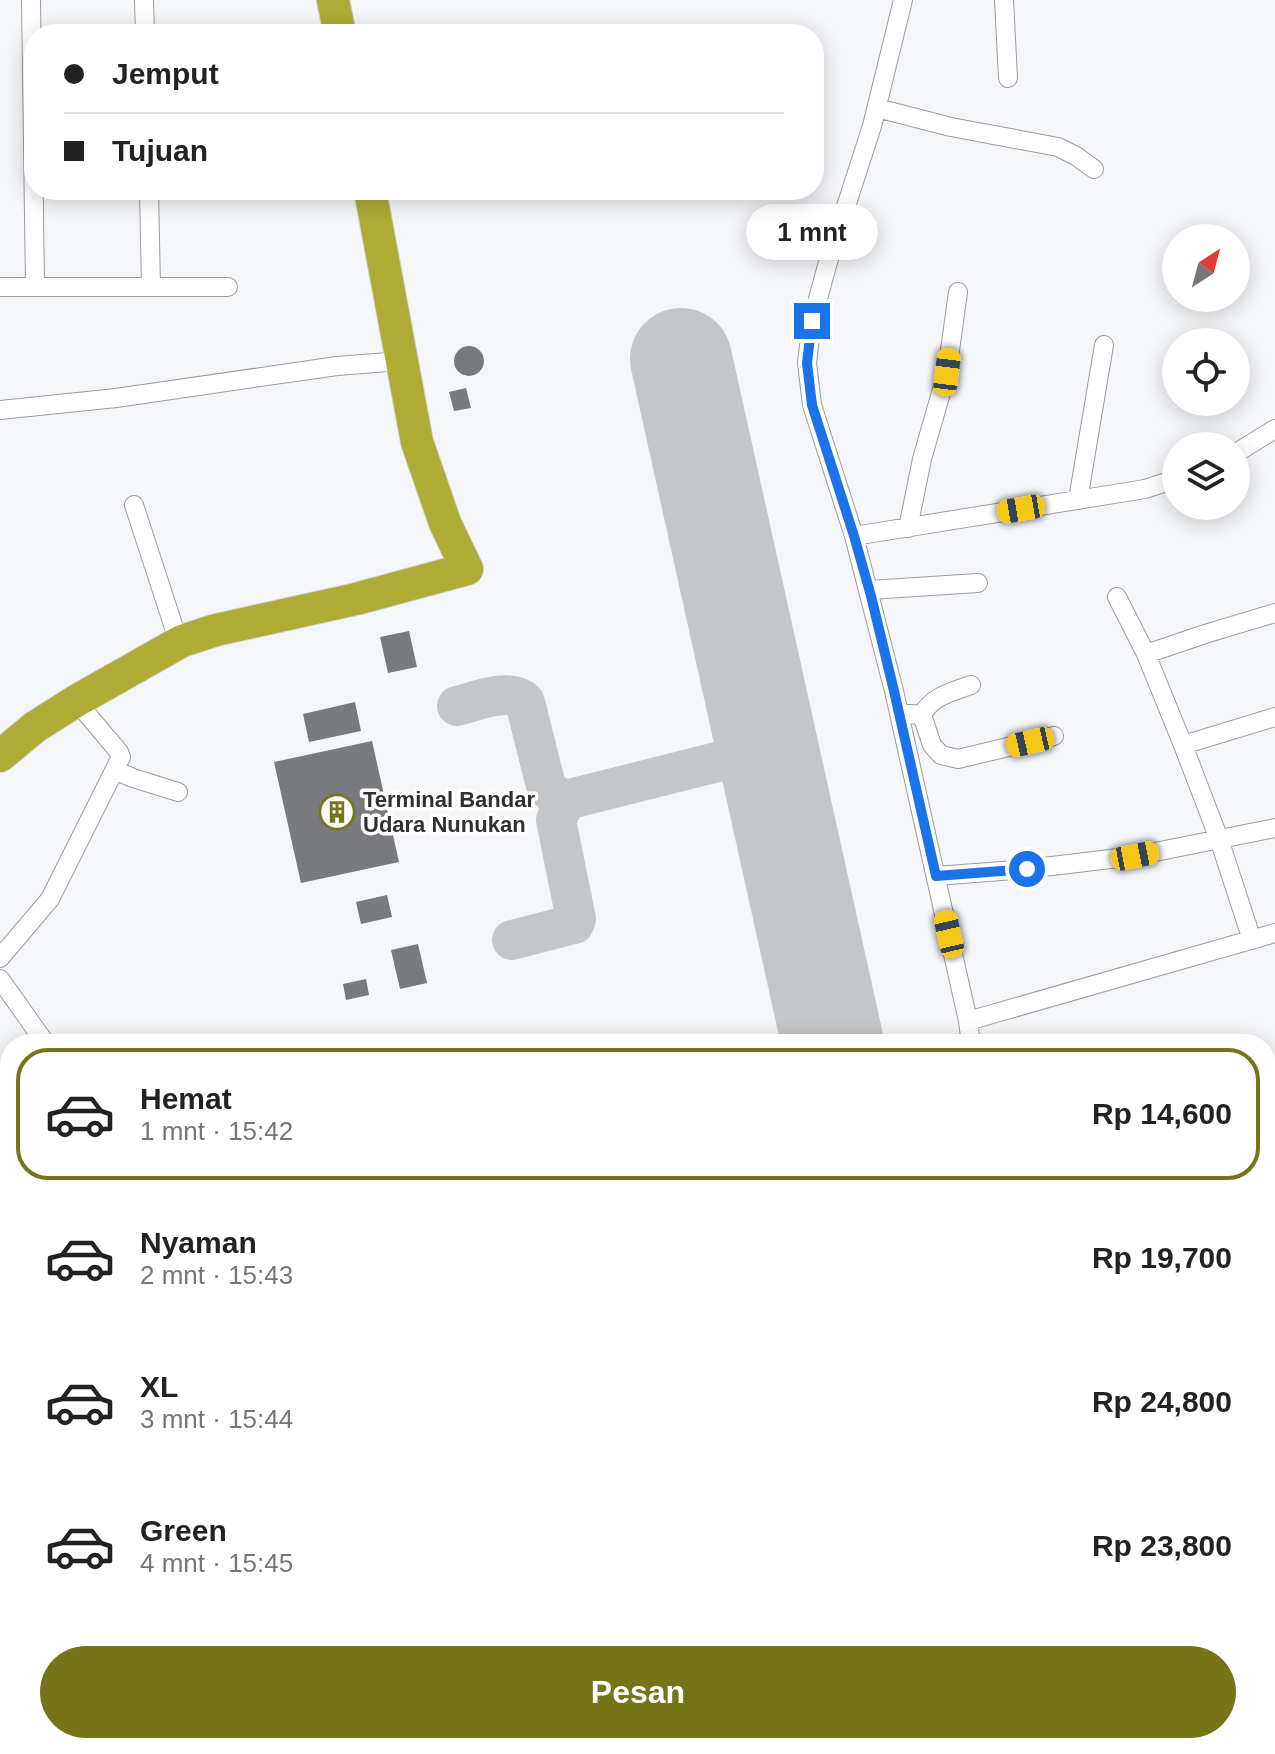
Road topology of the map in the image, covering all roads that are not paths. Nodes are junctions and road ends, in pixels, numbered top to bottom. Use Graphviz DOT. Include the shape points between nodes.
graph roads {
  1 [pos="31,0"];
  2 [pos="144,0"];
  3 [pos="317,0"];
  4 [pos="333,0"];
  5 [pos="903,0"];
  6 [pos="1004,0"];
  7 [pos="31,24"];
  8 [pos="145,24"];
  9 [pos="321,24"];
  10 [pos="338,24"];
  11 [pos="1008,78"];
  12 [pos="877,108"];
  13 [pos="1094,169"];
  14 [pos="34,200"];
  15 [pos="149,200"];
  16 [pos="372,200"];
  17 [pos="389,200"];
  18 [pos="0,287"];
  19 [pos="35,287"];
  20 [pos="151,287"];
  21 [pos="228,287"];
  22 [pos="958,292"];
  23 [pos="1104,345"];
  24 [pos="401,361"];
  25 [pos="0,410"];
  26 [pos="1275,429"];
  27 [pos="1250,444"];
  28 [pos="1162,484"];
  29 [pos="1078,500"];
  30 [pos="134,505"];
  31 [pos="908,528"];
  32 [pos="854,536"];
  33 [pos="467,569"];
  34 [pos="978,583"];
  35 [pos="869,590"];
  36 [pos="1117,597"];
  37 [pos="1275,613"];
  38 [pos="179,643"];
  39 [pos="1146,654"];
  40 [pos="971,685"];
  41 [pos="76,701"];
  42 [pos="899,713"];
  43 [pos="922,715"];
  44 [pos="1275,717"];
  45 [pos="1054,736"];
  46 [pos="1183,745"];
  47 [pos="0,756"];
  48 [pos="115,770"];
  49 [pos="178,792"];
  50 [pos="1275,828"];
  51 [pos="1219,839"];
  52 [pos="936,876"];
  53 [pos="1275,933"];
  54 [pos="1252,940"];
  55 [pos="0,958"];
  56 [pos="2,985"];
  57 [pos="968,1021"];
  58 [pos="39,1034"];
  59 [pos="970,1034"];
  1 -- 7 [label="street"];
  2 -- 8 [label="street"];
  3 -- 9 [label="highway"];
  4 -- 10 [label="highway"];
  5 -- 12 [label="street"];
  6 -- 11 [label="street"];
  12 -- 13 [label="street" via="1058,147"];
  12 -- 32 [label="street" via="828,262 807,363 812,405"];
  14 -- 19 [label="street"];
  15 -- 20 [label="street"];
  16 -- 24 [label="highway"];
  17 -- 33 [label="highway" via="432,437 473,554"];
  18 -- 19 [label="street"];
  19 -- 20 [label="street"];
  20 -- 21 [label="street"];
  22 -- 31 [label="street" via="947,372"];
  23 -- 29 [label="street"];
  24 -- 25 [label="street"];
  24 -- 33 [label="highway" via="417,442"];
  26 -- 27 [label="street"];
  28 -- 29 [label="street"];
  29 -- 31 [label="street"];
  30 -- 38 [label="street"];
  31 -- 32 [label="street"];
  32 -- 35 [label="street"];
  33 -- 38 [label="highway"];
  34 -- 35 [label="street"];
  35 -- 42 [label="street"];
  36 -- 39 [label="street"];
  37 -- 39 [label="street"];
  38 -- 41 [label="highway"];
  39 -- 46 [label="street"];
  40 -- 43 [label="street" via="938,697"];
  41 -- 47 [label="highway"];
  41 -- 48 [label="street" via="119,752"];
  42 -- 43 [label="street"];
  42 -- 52 [label="street"];
  43 -- 45 [label="street" via="932,745 941,755 958,759"];
  44 -- 46 [label="street"];
  46 -- 51 [label="street"];
  48 -- 49 [label="street"];
  48 -- 55 [label="street" via="50,899"];
  50 -- 51 [label="street"];
  51 -- 52 [label="street" via="1135,856"];
  51 -- 54 [label="street"];
  52 -- 57 [label="street"];
  53 -- 54 [label="street"];
  54 -- 57 [label="street"];
  56 -- 58 [label="street"];
  57 -- 59 [label="street"];
}
